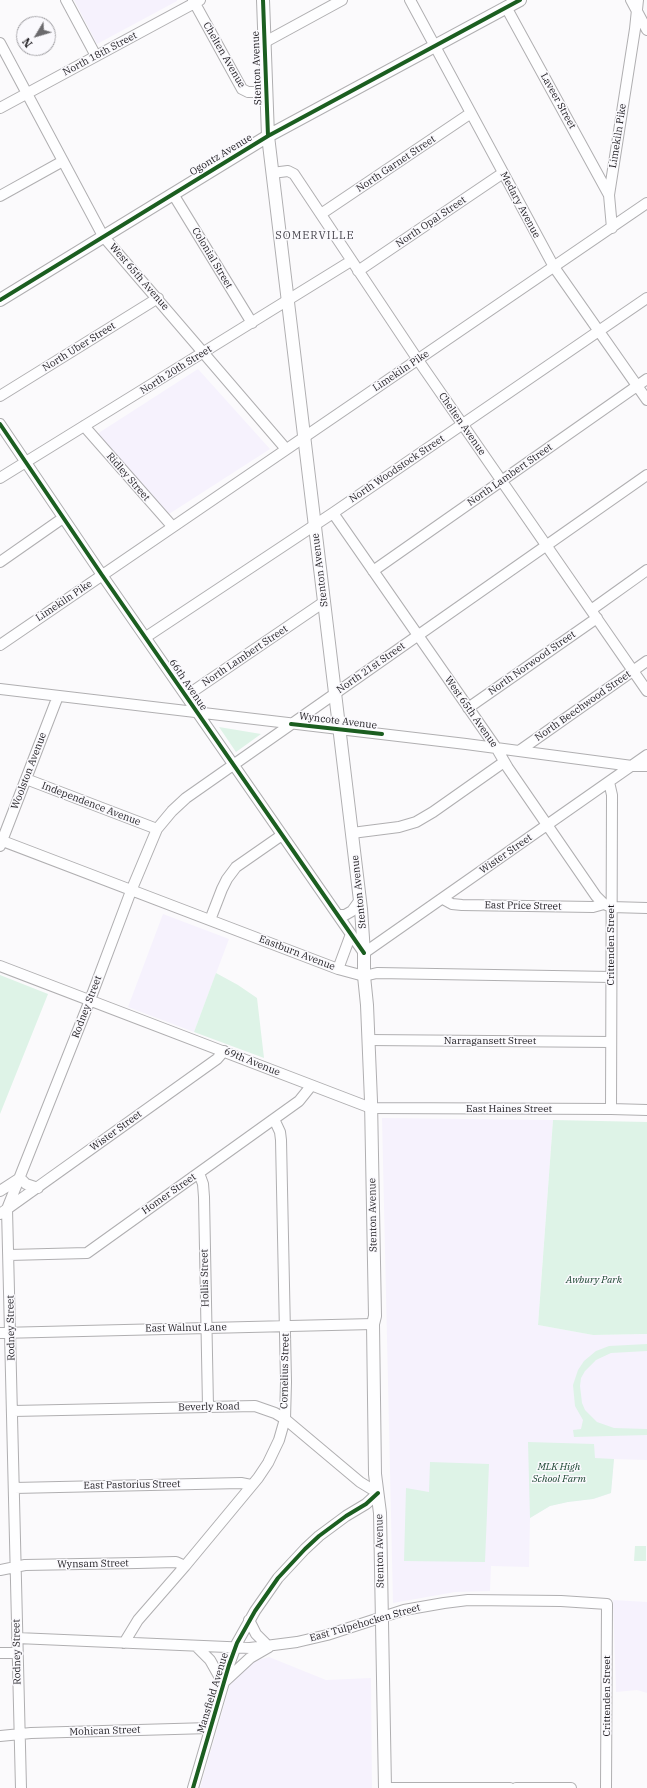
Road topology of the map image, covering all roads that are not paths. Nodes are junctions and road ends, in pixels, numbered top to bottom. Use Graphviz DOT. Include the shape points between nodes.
graph roads {
  1 [pos="66,0"];
  2 [pos="263,0"];
  3 [pos="342,0"];
  4 [pos="410,0"];
  5 [pos="520,0"];
  6 [pos="631,0"];
  7 [pos="638,0"];
  8 [pos="196,1"];
  9 [pos="506,8"];
  10 [pos="637,11"];
  11 [pos="647,30"];
  12 [pos="265,42"];
  13 [pos="0,43"];
  14 [pos="434,47"];
  15 [pos="96,56"];
  16 [pos="266,92"];
  17 [pos="27,93"];
  18 [pos="0,108"];
  19 [pos="470,113"];
  20 [pos="268,136"];
  21 [pos="63,161"];
  22 [pos="272,173"];
  23 [pos="503,173"];
  24 [pos="173,194"];
  25 [pos="609,195"];
  26 [pos="0,196"];
  27 [pos="647,203"];
  28 [pos="321,214"];
  29 [pos="612,228"];
  30 [pos="103,236"];
  31 [pos="351,261"];
  32 [pos="554,267"];
  33 [pos="358,271"];
  34 [pos="158,298"];
  35 [pos="647,298"];
  36 [pos="0,300"];
  37 [pos="288,300"];
  38 [pos="252,323"];
  39 [pos="598,332"];
  40 [pos="204,352"];
  41 [pos="418,360"];
  42 [pos="647,379"];
  43 [pos="637,386"];
  44 [pos="0,396"];
  45 [pos="647,400"];
  46 [pos="0,424"];
  47 [pos="463,424"];
  48 [pos="84,426"];
  49 [pos="304,436"];
  50 [pos="286,449"];
  51 [pos="26,462"];
  52 [pos="647,475"];
  53 [pos="0,478"];
  54 [pos="502,481"];
  55 [pos="333,513"];
  56 [pos="63,518"];
  57 [pos="315,524"];
  58 [pos="172,526"];
  59 [pos="546,545"];
  60 [pos="0,562"];
  61 [pos="647,570"];
  62 [pos="373,571"];
  63 [pos="102,575"];
  64 [pos="324,602"];
  65 [pos="594,614"];
  66 [pos="418,635"];
  67 [pos="146,637"];
  68 [pos="0,645"];
  69 [pos="647,661"];
  70 [pos="634,671"];
  71 [pos="0,689"];
  72 [pos="647,691"];
  73 [pos="336,693"];
  74 [pos="58,696"];
  75 [pos="186,696"];
  76 [pos="468,708"];
  77 [pos="197,712"];
  78 [pos="292,724"];
  79 [pos="341,730"];
  80 [pos="497,749"];
  81 [pos="519,751"];
  82 [pos="647,755"];
  83 [pos="504,762"];
  84 [pos="234,765"];
  85 [pos="632,766"];
  86 [pos="647,766"];
  87 [pos="26,779"];
  88 [pos="609,782"];
  89 [pos="547,825"];
  90 [pos="157,829"];
  91 [pos="352,833"];
  92 [pos="282,835"];
  93 [pos="1,843"];
  94 [pos="131,891"];
  95 [pos="443,898"];
  96 [pos="360,900"];
  97 [pos="608,906"];
  98 [pos="647,908"];
  99 [pos="339,915"];
  100 [pos="210,920"];
  101 [pos="351,934"];
  102 [pos="364,953"];
  103 [pos="0,966"];
  104 [pos="338,969"];
  105 [pos="364,976"];
  106 [pos="611,977"];
  107 [pos="90,1000"];
  108 [pos="368,1040"];
  109 [pos="611,1042"];
  110 [pos="224,1051"];
  111 [pos="311,1086"];
  112 [pos="371,1108"];
  113 [pos="611,1109"];
  114 [pos="647,1110"];
  115 [pos="274,1119"];
  116 [pos="199,1173"];
  117 [pos="20,1178"];
  118 [pos="38,1188"];
  119 [pos="0,1191"];
  120 [pos="2,1210"];
  121 [pos="0,1230"];
  122 [pos="8,1237"];
  123 [pos="9,1255"];
  124 [pos="373,1324"];
  125 [pos="285,1326"];
  126 [pos="206,1328"];
  127 [pos="10,1332"];
  128 [pos="0,1333"];
  129 [pos="208,1407"];
  130 [pos="13,1411"];
  131 [pos="285,1419"];
  132 [pos="250,1485"];
  133 [pos="14,1488"];
  134 [pos="378,1493"];
  135 [pos="185,1566"];
  136 [pos="16,1568"];
  137 [pos="0,1570"];
  138 [pos="607,1604"];
  139 [pos="381,1617"];
  140 [pos="250,1620"];
  141 [pos="17,1638"];
  142 [pos="124,1643"];
  143 [pos="196,1646"];
  144 [pos="269,1647"];
  145 [pos="235,1648"];
  146 [pos="0,1653"];
  147 [pos="17,1653"];
  148 [pos="223,1683"];
  149 [pos="210,1728"];
  150 [pos="19,1735"];
  151 [pos="0,1736"];
  152 [pos="20,1788"];
  153 [pos="193,1788"];
  154 [pos="384,1788"];
  155 [pos="510,1788"];
  156 [pos="516,1788"];
  157 [pos="571,1788"];
  158 [pos="606,1788"];
  1 -- 15 [label="street"];
  2 -- 12 [label="main road, Stenton Avenue"];
  3 -- 12 [label="street"];
  4 -- 14 [label="street, Medary Avenue"];
  5 -- 9 [label="main road, Ogontz Avenue"];
  6 -- 10 [label="street"];
  7 -- 10 [label="street, Limekiln Pike"];
  8 -- 15 [label="street, North 18th Street"];
  8 -- 16 [label="street, Chelten Avenue" via="242,89 248,92"];
  9 -- 14 [label="main road, Ogontz Avenue"];
  9 -- 25 [label="street, Laveer Street"];
  10 -- 11 [label="street"];
  10 -- 25 [label="street, Limekiln Pike"];
  12 -- 16 [label="main road, Stenton Avenue"];
  13 -- 17 [label="street, West 65th Avenue"];
  14 -- 19 [label="street, Medary Avenue"];
  14 -- 20 [label="main road, Ogontz Avenue"];
  15 -- 17 [label="street, North 18th Street"];
  16 -- 20 [label="main road, Stenton Avenue"];
  17 -- 18 [label="street, North 18th Street"];
  17 -- 21 [label="street, West 65th Avenue"];
  19 -- 23 [label="street, Medary Avenue"];
  19 -- 28 [label="street, North Garnet Street"];
  20 -- 22 [label="main road, Stenton Avenue"];
  20 -- 24 [label="main road, Ogontz Avenue"];
  21 -- 26 [label="street"];
  21 -- 30 [label="street, West 65th Avenue"];
  22 -- 28 [label="street, Chelten Avenue" via="292,172"];
  22 -- 37 [label="main road, Stenton Avenue"];
  23 -- 32 [label="street, Medary Avenue"];
  23 -- 33 [label="street, North Opal Street"];
  24 -- 30 [label="main road, Ogontz Avenue"];
  24 -- 38 [label="street, Colonial Street"];
  25 -- 29 [label="street, Limekiln Pike"];
  27 -- 29 [label="street"];
  28 -- 31 [label="street, Chelten Avenue"];
  29 -- 32 [label="street, Limekiln Pike"];
  30 -- 34 [label="street, West 65th Avenue"];
  30 -- 36 [label="main road, Ogontz Avenue"];
  31 -- 33 [label="street, Chelten Avenue"];
  31 -- 37 [label="street, North 20th Street"];
  32 -- 39 [label="street, Medary Avenue"];
  32 -- 41 [label="street, Limekiln Pike"];
  33 -- 41 [label="street, Chelten Avenue"];
  34 -- 40 [label="street, West 65th Avenue"];
  34 -- 44 [label="street, North Uber Street"];
  35 -- 39 [label="street, North Woodstock Street"];
  37 -- 38 [label="street, North 20th Street"];
  37 -- 49 [label="main road, Stenton Avenue"];
  38 -- 40 [label="street, North 20th Street"];
  39 -- 43 [label="street, Medary Avenue"];
  39 -- 47 [label="street, North Woodstock Street"];
  40 -- 48 [label="street, North 20th Street"];
  40 -- 50 [label="street, West 65th Avenue"];
  41 -- 47 [label="street, Chelten Avenue"];
  41 -- 49 [label="street, Limekiln Pike"];
  42 -- 43 [label="street, North Lambert Street"];
  43 -- 45 [label="street, Medary Avenue"];
  43 -- 54 [label="street, North Lambert Street"];
  46 -- 51 [label="street, 66th Avenue"];
  47 -- 54 [label="street, Chelten Avenue"];
  47 -- 55 [label="street, North Woodstock Street"];
  48 -- 51 [label="street, North 20th Street"];
  48 -- 58 [label="street, Ridley Street"];
  49 -- 50 [label="street, Limekiln Pike"];
  49 -- 57 [label="main road, Stenton Avenue"];
  50 -- 58 [label="street, Limekiln Pike"];
  51 -- 53 [label="street, North 20th Street"];
  51 -- 56 [label="street, 66th Avenue"];
  52 -- 59 [label="street, North 21st Street"];
  54 -- 59 [label="street, Chelten Avenue"];
  54 -- 62 [label="street, North Lambert Street"];
  55 -- 57 [label="street, North Woodstock Street"];
  55 -- 62 [label="street, West 65th Avenue"];
  56 -- 60 [label="street"];
  56 -- 63 [label="street, 66th Avenue"];
  57 -- 64 [label="main road, Stenton Avenue"];
  57 -- 67 [label="street, North Woodstock Street"];
  58 -- 63 [label="street, Limekiln Pike"];
  59 -- 65 [label="street, Chelten Avenue"];
  59 -- 66 [label="street, North 21st Street"];
  61 -- 65 [label="street, North Norwood Street"];
  62 -- 66 [label="street, West 65th Avenue"];
  63 -- 67 [label="street, 66th Avenue"];
  63 -- 68 [label="street, Limekiln Pike"];
  64 -- 73 [label="main road, Stenton Avenue"];
  64 -- 75 [label="street, North Lambert Street"];
  65 -- 70 [label="street, Chelten Avenue"];
  65 -- 76 [label="street, North Norwood Street"];
  66 -- 73 [label="street, North 21st Street"];
  66 -- 76 [label="street, West 65th Avenue"];
  67 -- 75 [label="street, 66th Avenue"];
  69 -- 70 [label="street, North Beechwood Street"];
  70 -- 72 [label="street, Chelten Avenue"];
  70 -- 81 [label="street, North Beechwood Street"];
  71 -- 74 [label="street, Wyncote Avenue"];
  73 -- 78 [label="street, North 21st Street"];
  73 -- 79 [label="main road, Stenton Avenue"];
  74 -- 77 [label="street, Wyncote Avenue"];
  74 -- 87 [label="street, Woolston Avenue"];
  75 -- 77 [label="street, 66th Avenue"];
  76 -- 80 [label="street, West 65th Avenue"];
  77 -- 78 [label="street, Wyncote Avenue"];
  77 -- 84 [label="street, 66th Avenue"];
  78 -- 79 [label="street, Wyncote Avenue"];
  78 -- 84 [label="street, North 21st Street"];
  79 -- 80 [label="street, Wyncote Avenue"];
  79 -- 91 [label="main road, Stenton Avenue"];
  80 -- 81 [label="street, Wyncote Avenue"];
  80 -- 83 [label="street, West 65th Avenue"];
  81 -- 85 [label="street, Wyncote Avenue"];
  82 -- 85 [label="street, Wister Street"];
  83 -- 89 [label="street, West 65th Avenue"];
  83 -- 91 [label="street" via="416,822 399,827"];
  84 -- 90 [label="street, North 21st Street" via="186,798"];
  84 -- 92 [label="street, 66th Avenue"];
  85 -- 86 [label="street, Wyncote Avenue"];
  85 -- 88 [label="street, Wister Street"];
  87 -- 90 [label="street, Independence Avenue"];
  87 -- 93 [label="street, Woolston Avenue"];
  88 -- 89 [label="street, Wister Street"];
  88 -- 97 [label="street, Crittenden Street" via="612,795"];
  89 -- 95 [label="street, Wister Street"];
  89 -- 97 [label="street, West 65th Avenue" via="596,896"];
  90 -- 94 [label="street, North 21st Street"];
  91 -- 96 [label="main road, Stenton Avenue"];
  92 -- 99 [label="street, 66th Avenue"];
  92 -- 100 [label="street" via="236,867 222,889"];
  93 -- 94 [label="street, Eastburn Avenue"];
  94 -- 100 [label="street, Eastburn Avenue"];
  94 -- 107 [label="street, Rodney Street"];
  95 -- 97 [label="street, East Price Street" via="452,904 462,905"];
  95 -- 102 [label="street, Wister Street"];
  96 -- 99 [label="street" via="352,911"];
  96 -- 102 [label="main road, Stenton Avenue"];
  97 -- 98 [label="street, East Price Street"];
  97 -- 106 [label="street, Crittenden Street"];
  99 -- 101 [label="street, 66th Avenue"];
  100 -- 104 [label="street, Eastburn Avenue"];
  101 -- 102 [label="street, 66th Avenue"];
  101 -- 104 [label="street"];
  102 -- 105 [label="main road, Stenton Avenue"];
  103 -- 107 [label="street"];
  104 -- 105 [label="street, Eastburn Avenue"];
  105 -- 106 [label="street, Eastburn Avenue" via="377,973"];
  105 -- 108 [label="main road, Stenton Avenue"];
  106 -- 109 [label="street, Crittenden Street"];
  107 -- 110 [label="street, 69th Avenue"];
  107 -- 117 [label="street, Rodney Street"];
  108 -- 109 [label="street, Narragansett Street"];
  108 -- 112 [label="main road, Stenton Avenue"];
  109 -- 113 [label="street, Crittenden Street"];
  110 -- 111 [label="street, 69th Avenue"];
  110 -- 118 [label="street, Wister Street" via="218,1058"];
  111 -- 112 [label="street, 69th Avenue"];
  111 -- 115 [label="street, Homer Street" via="299,1101"];
  112 -- 113 [label="street, East Haines Street"];
  112 -- 124 [label="main road, Stenton Avenue" via="375,1316"];
  113 -- 114 [label="street, East Haines Street"];
  115 -- 116 [label="street, Homer Street"];
  115 -- 125 [label="street, Cornelius Street" via="281,1140"];
  116 -- 123 [label="street, Homer Street" via="87,1253"];
  116 -- 126 [label="street, Hollis Street" via="204,1197"];
  117 -- 118 [label="street" via="26,1184"];
  117 -- 119 [label="street"];
  117 -- 120 [label="street, Rodney Street"];
  118 -- 120 [label="street, Wister Street"];
  120 -- 122 [label="street, Rodney Street"];
  121 -- 122 [label="street"];
  122 -- 123 [label="street, Rodney Street"];
  123 -- 127 [label="street, Rodney Street"];
  124 -- 125 [label="street, East Walnut Lane"];
  124 -- 134 [label="main road, Stenton Avenue" via="374,1474"];
  125 -- 126 [label="street, East Walnut Lane"];
  125 -- 131 [label="street, Cornelius Street"];
  126 -- 127 [label="street, East Walnut Lane"];
  126 -- 129 [label="street, Hollis Street"];
  127 -- 128 [label="street, East Walnut Lane"];
  127 -- 130 [label="street, Rodney Street"];
  129 -- 130 [label="street, Beverly Road"];
  129 -- 131 [label="street, Beverly Road" via="255,1406"];
  130 -- 133 [label="street, Rodney Street"];
  131 -- 132 [label="street, Cornelius Street" via="268,1463"];
  131 -- 134 [label="street, Beverly Road" via="360,1482"];
  132 -- 133 [label="street, East Pastorius Street" via="241,1483"];
  132 -- 135 [label="street, Cornelius Street"];
  133 -- 136 [label="street, Rodney Street"];
  134 -- 139 [label="main road, Stenton Avenue"];
  134 -- 140 [label="street, Mansfield Avenue" via="319,1536 296,1558 273,1584"];
  135 -- 136 [label="street, Wynsam Street" via="176,1562 25,1565"];
  135 -- 142 [label="street, Cornelius Street" via="138,1620"];
  136 -- 137 [label="street, Wynsam Street"];
  136 -- 141 [label="street, Rodney Street"];
  138 -- 139 [label="street, East Tulpehocken Street" via="468,1600 422,1606"];
  138 -- 158 [label="street, Crittenden Street"];
  139 -- 144 [label="street, East Tulpehocken Street" via="327,1635"];
  139 -- 154 [label="main road, Stenton Avenue"];
  140 -- 144 [label="street" via="256,1634"];
  140 -- 145 [label="street, Mansfield Avenue"];
  141 -- 142 [label="street, East Tulpehocken Street"];
  141 -- 147 [label="street, Rodney Street"];
  142 -- 143 [label="street, East Tulpehocken Street"];
  143 -- 145 [label="street, East Tulpehocken Street"];
  143 -- 148 [label="street" via="210,1660"];
  144 -- 145 [label="street, East Tulpehocken Street"];
  144 -- 148 [label="street, Mansfield Avenue" via="247,1660"];
  145 -- 148 [label="street, Mansfield Avenue"];
  146 -- 147 [label="street"];
  147 -- 150 [label="street, Rodney Street"];
  148 -- 149 [label="street, Mansfield Avenue"];
  149 -- 150 [label="street, Mohican Street"];
  149 -- 153 [label="street, Mansfield Avenue"];
  150 -- 151 [label="street, Mohican Street"];
  150 -- 152 [label="street, Rodney Street"];
  154 -- 155 [label="street"];
  156 -- 157 [label="street"];
}
